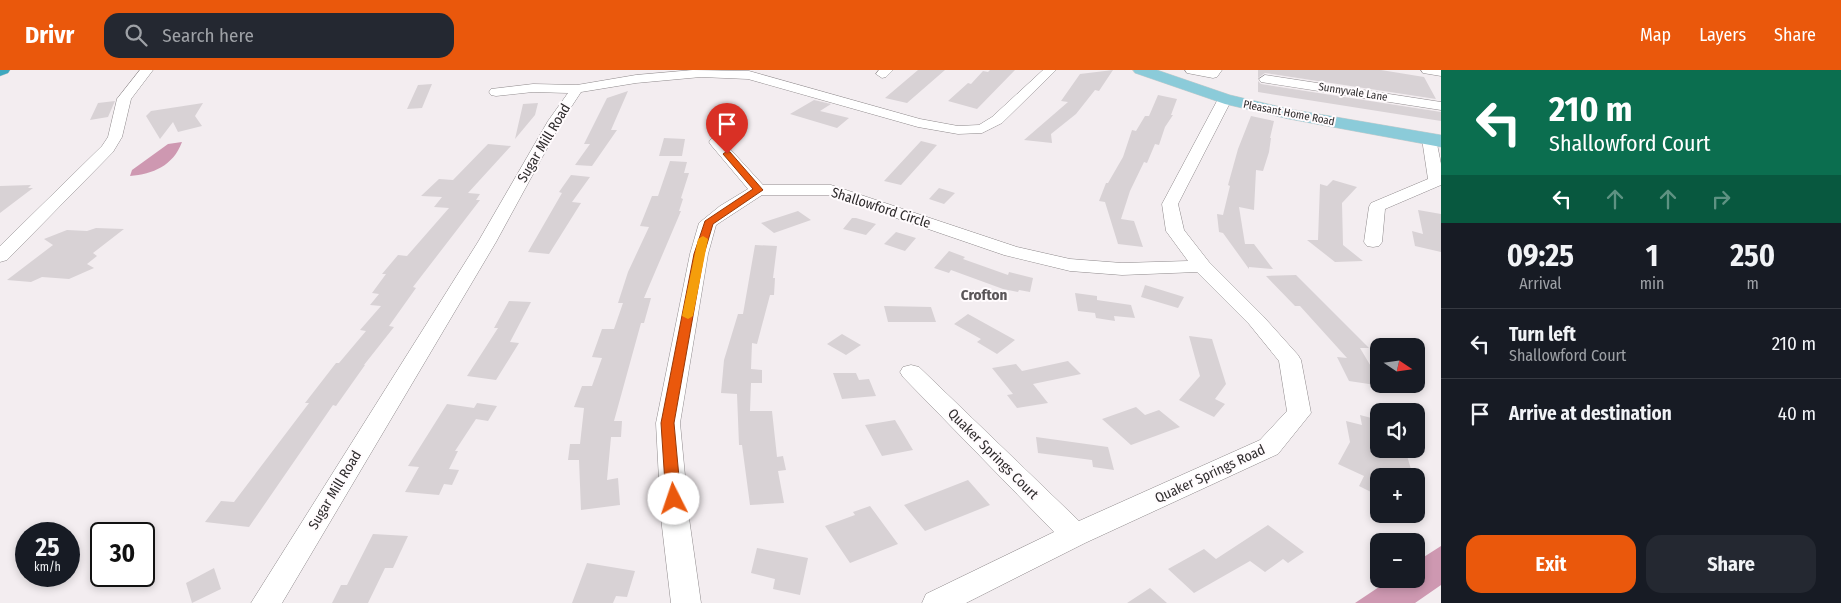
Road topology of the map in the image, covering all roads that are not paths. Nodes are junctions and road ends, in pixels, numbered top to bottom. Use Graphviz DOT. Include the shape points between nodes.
graph roads {
  1 [pos="147,70"];
  2 [pos="1050,70"];
  3 [pos="1141,70"];
  4 [pos="1192,70"];
  5 [pos="1216,70"];
  6 [pos="1427,70"];
  7 [pos="1441,72"];
  8 [pos="1264,79"];
  9 [pos="577,89"];
  10 [pos="496,92"];
  11 [pos="1224,99"];
  12 [pos="1441,106"];
  13 [pos="1435,140"];
  14 [pos="716,142"];
  15 [pos="758,190"];
  16 [pos="8,241"];
  17 [pos="1372,242"];
  18 [pos="0,256"];
  19 [pos="1202,266"];
  20 [pos="911,372"];
  21 [pos="1075,535"];
  22 [pos="266,603"];
  23 [pos="686,603"];
  24 [pos="937,603"];
  1 -- 16 [label="street" via="124,99 115,137 108,149"];
  2 -- 9 [label="street, Sugar Mill Road" via="997,120 982,129 958,130 918,123 748,75 701,73"];
  3 -- 11 [label="main road, Pleasant Home Road"];
  4 -- 5 [label="street" via="1213,74"];
  6 -- 7 [label="street"];
  8 -- 12 [label="street, Sunnyvale Lane"];
  9 -- 10 [label="street" via="526,88"];
  9 -- 22 [label="street, Sugar Mill Road" via="555,121 488,242"];
  11 -- 13 [label="main road, Pleasant Home Road"];
  11 -- 19 [label="street, Quaker Springs Road" via="1170,204 1175,231"];
  13 -- 17 [label="street" via="1436,181 1377,207"];
  14 -- 15 [label="street"];
  15 -- 19 [label="street, Shallowford Circle" via="831,190 1012,251 1070,265 1122,269"];
  15 -- 23 [label="street" via="708,223 699,254 668,423"];
  16 -- 18 [label="street"];
  19 -- 21 [label="street, Quaker Springs Road" via="1256,320 1290,360 1299,413 1270,447"];
  20 -- 21 [label="street, Quaker Springs Court"];
  21 -- 24 [label="street, Quaker Springs Road"];
}
